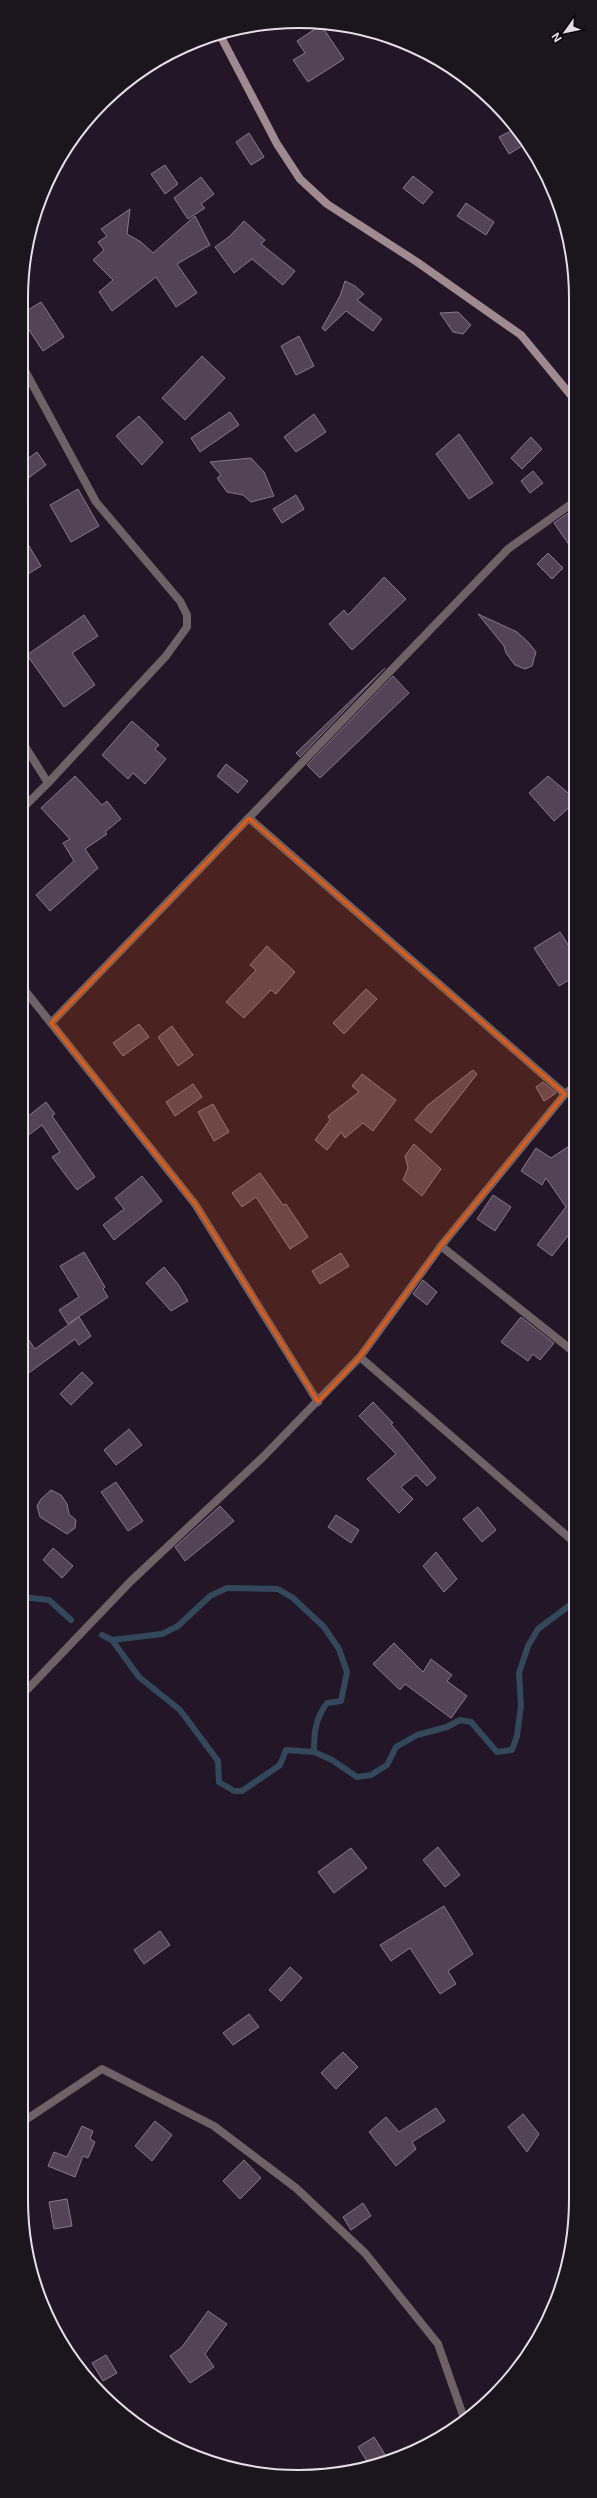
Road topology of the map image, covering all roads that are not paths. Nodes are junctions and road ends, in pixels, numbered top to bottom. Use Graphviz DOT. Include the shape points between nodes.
graph roads {
  1 [pos="222,39"];
  2 [pos="28,376"];
  3 [pos="569,393"];
  4 [pos="569,506"];
  5 [pos="28,752"];
  6 [pos="48,783"];
  7 [pos="28,803"];
  8 [pos="249,818"];
  9 [pos="28,995"];
  10 [pos="52,1022"];
  11 [pos="569,1091"];
  12 [pos="565,1094"];
  13 [pos="441,1246"];
  14 [pos="569,1348"];
  15 [pos="360,1357"];
  16 [pos="318,1402"];
  17 [pos="569,1538"];
  18 [pos="28,1688"];
  19 [pos="28,2118"];
  20 [pos="463,2414"];
  1 -- 3 [label="street" via="277,144 300,179 326,204 417,262 521,335"];
  2 -- 6 [label="street" via="96,502 176,595 187,615 187,626 166,656"];
  4 -- 8 [label="street" via="508,549"];
  5 -- 6 [label="street"];
  6 -- 7 [label="street"];
  8 -- 10 [label="street"];
  8 -- 12 [label="street"];
  9 -- 10 [label="street"];
  10 -- 16 [label="street" via="195,1204"];
  11 -- 12 [label="street"];
  12 -- 13 [label="street"];
  13 -- 14 [label="street"];
  13 -- 15 [label="street"];
  15 -- 16 [label="street"];
  15 -- 17 [label="street"];
  16 -- 18 [label="street" via="131,1581"];
  19 -- 20 [label="street" via="102,2069 214,2126 296,2188 365,2253 438,2344"];
}
